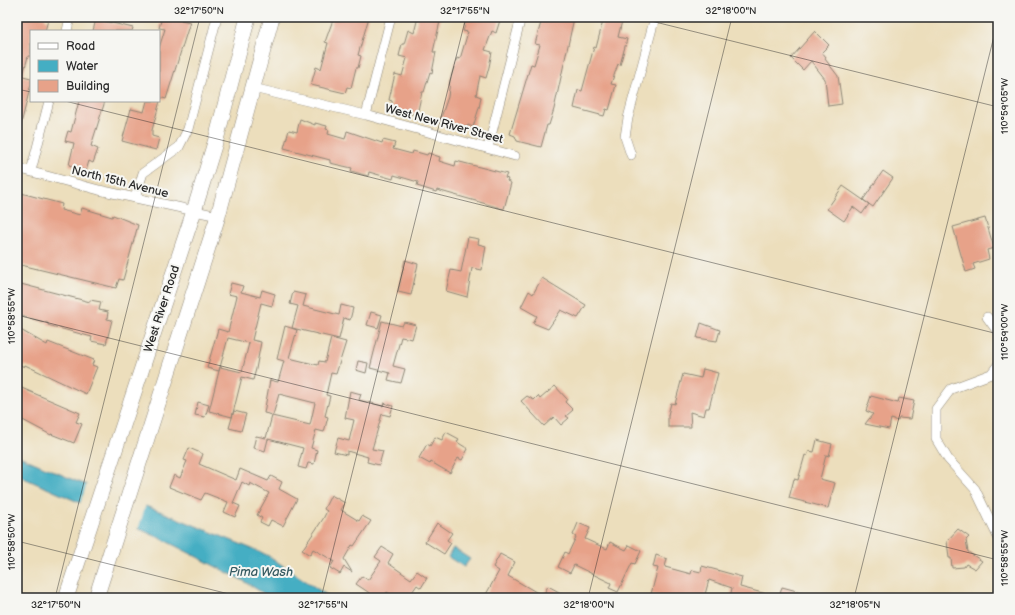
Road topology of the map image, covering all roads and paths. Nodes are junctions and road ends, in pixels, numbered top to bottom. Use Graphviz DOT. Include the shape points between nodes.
graph roads {
  1 [pos="70,17"];
  2 [pos="217,17"];
  3 [pos="248,17"];
  4 [pos="272,17"];
  5 [pos="391,17"];
  6 [pos="521,17"];
  7 [pos="655,17"];
  8 [pos="67,30"];
  9 [pos="253,88"];
  10 [pos="49,102"];
  11 [pos="366,115"];
  12 [pos="488,148"];
  13 [pos="631,155"];
  14 [pos="515,156"];
  15 [pos="17,168"];
  16 [pos="31,171"];
  17 [pos="135,198"];
  18 [pos="194,211"];
  19 [pos="218,216"];
  20 [pos="987,317"];
  21 [pos="998,332"];
  22 [pos="998,365"];
  23 [pos="998,537"];
  24 [pos="66,598"];
  25 [pos="96,598"];
  1 -- 8 [label="street"];
  2 -- 17 [label="street" via="184,140 179,148 144,174"];
  3 -- 18 [label="main road, West River Road" via="217,136"];
  4 -- 9 [label="main road"];
  5 -- 11 [label="street, West New River Street"];
  6 -- 12 [label="street"];
  7 -- 13 [label="street" via="628,118 625,137"];
  9 -- 11 [label="street, West New River Street"];
  9 -- 19 [label="main road"];
  10 -- 16 [label="street"];
  11 -- 12 [label="street, West New River Street"];
  12 -- 14 [label="street, West New River Street"];
  15 -- 16 [label="street, North 15th Avenue"];
  16 -- 17 [label="street, North 15th Avenue"];
  17 -- 18 [label="street, North 15th Avenue"];
  18 -- 19 [label="street, North 15th Avenue"];
  18 -- 24 [label="main road, West River Road"];
  19 -- 25 [label="main road"];
  20 -- 21 [label="street"];
  22 -- 23 [label="street" via="991,374 950,389 936,409 936,439 948,459 975,489"];
}
